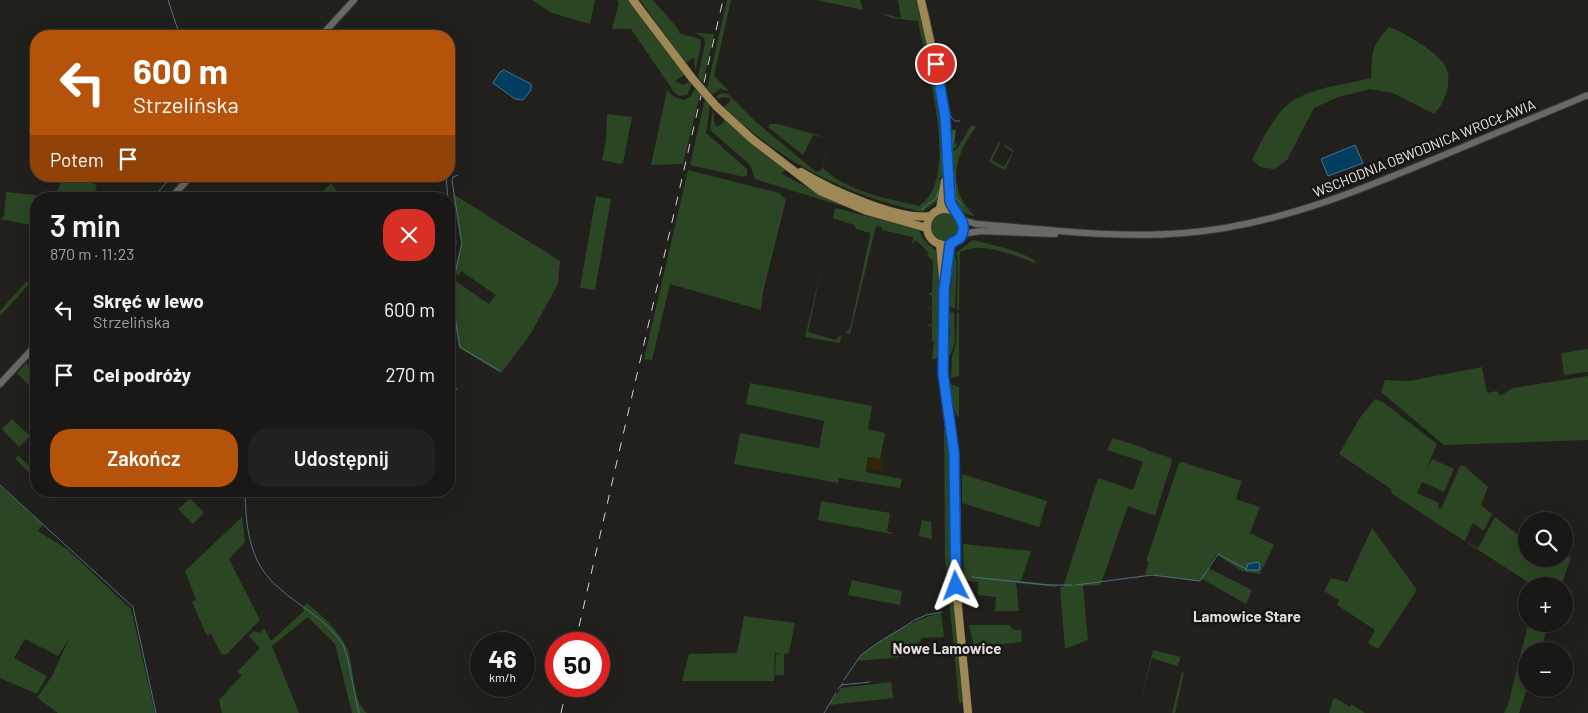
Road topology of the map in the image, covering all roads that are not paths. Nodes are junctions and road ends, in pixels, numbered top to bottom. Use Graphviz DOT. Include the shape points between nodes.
graph roads {
  1 [pos="354,0"];
  2 [pos="634,0"];
  3 [pos="921,0"];
  4 [pos="326,30"];
  5 [pos="1588,95"];
  6 [pos="759,145"];
  7 [pos="946,169"];
  8 [pos="186,182"];
  9 [pos="176,192"];
  10 [pos="940,209"];
  11 [pos="953,210"];
  12 [pos="930,216"];
  13 [pos="963,220"];
  14 [pos="927,228"];
  15 [pos="962,234"];
  16 [pos="1089,234"];
  17 [pos="940,244"];
  18 [pos="950,244"];
  19 [pos="944,290"];
  20 [pos="30,351"];
  21 [pos="0,384"];
  22 [pos="968,713"];
  1 -- 4 [label="street"];
  2 -- 6 [label="main road, bridge" via="716,106"];
  3 -- 7 [label="main road" via="944,104"];
  5 -- 16 [label="street, WSCHODNIA OBWODNICA WROCŁAWIA" via="1353,193 1286,215 1186,233"];
  6 -- 12 [label="main road" via="842,193 895,211"];
  6 -- 14 [label="main road" via="809,184 836,199"];
  7 -- 10 [label="main road"];
  7 -- 11 [label="main road"];
  8 -- 9 [label="street"];
  10 -- 11 [label="main road"];
  10 -- 12 [label="main road"];
  11 -- 13 [label="main road"];
  12 -- 14 [label="main road"];
  13 -- 15 [label="main road"];
  13 -- 16 [label="street, WSCHODNIA OBWODNICA WROCŁAWIA" via="976,224"];
  14 -- 17 [label="main road" via="931,238"];
  15 -- 16 [label="street, WSCHODNIA OBWODNICA WROCŁAWIA" via="985,231"];
  15 -- 18 [label="main road"];
  17 -- 18 [label="main road"];
  17 -- 19 [label="main road"];
  18 -- 19 [label="main road"];
  19 -- 22 [label="main road" via="943,380 954,453 955,575"];
  20 -- 21 [label="street"];
}
